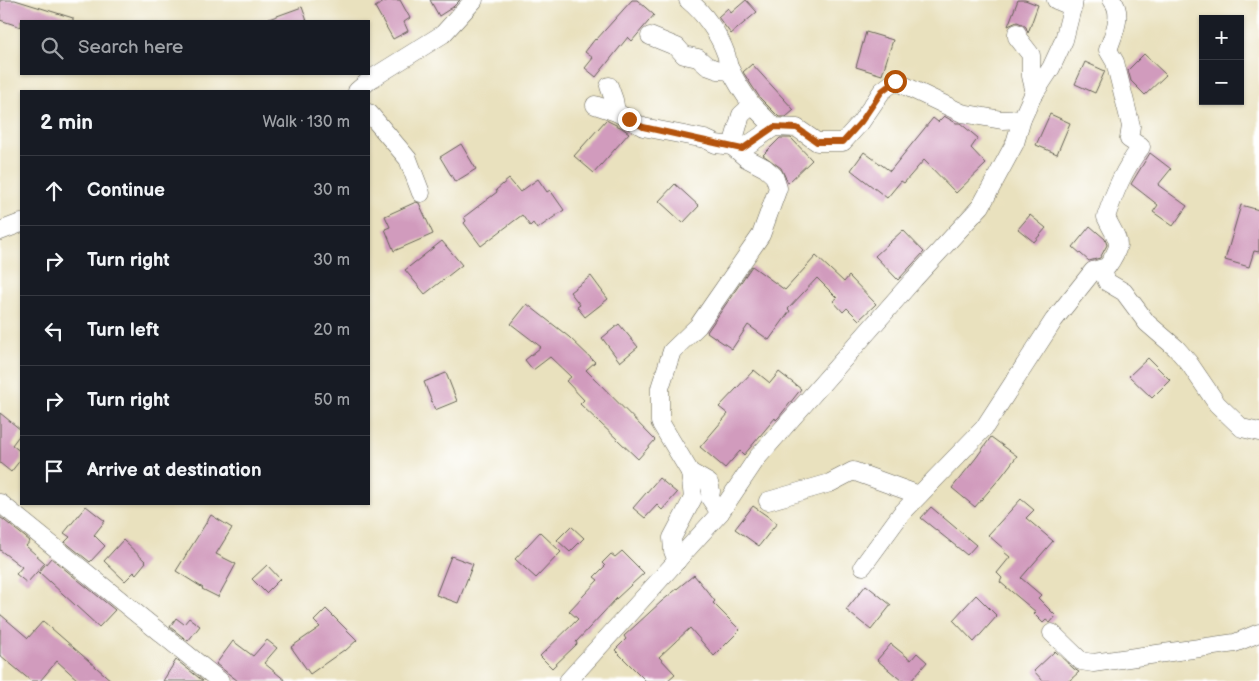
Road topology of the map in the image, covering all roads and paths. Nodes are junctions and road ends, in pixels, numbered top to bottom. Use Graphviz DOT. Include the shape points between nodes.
graph roads {
  1 [pos="474,0"];
  2 [pos="688,0"];
  3 [pos="1056,0"];
  4 [pos="1112,0"];
  5 [pos="1073,4"];
  6 [pos="1017,34"];
  7 [pos="650,36"];
  8 [pos="730,71"];
  9 [pos="609,86"];
  10 [pos="358,90"];
  11 [pos="1034,93"];
  12 [pos="595,105"];
  13 [pos="752,105"];
  14 [pos="616,112"];
  15 [pos="370,114"];
  16 [pos="1022,118"];
  17 [pos="774,127"];
  18 [pos="732,146"];
  19 [pos="421,193"];
  20 [pos="20,223"];
  21 [pos="0,231"];
  22 [pos="1102,269"];
  23 [pos="1259,432"];
  24 [pos="690,472"];
  25 [pos="919,495"];
  26 [pos="768,500"];
  27 [pos="0,503"];
  28 [pos="720,513"];
  29 [pos="677,561"];
  30 [pos="863,566"];
  31 [pos="1052,633"];
  32 [pos="1259,633"];
  33 [pos="569,680"];
  34 [pos="220,681"];
  1 -- 10 [label="street" via="443,34"];
  2 -- 8 [label="street" via="718,37"];
  3 -- 5 [label="street"];
  4 -- 22 [label="street" via="1118,15 1108,50 1115,62 1131,126 1129,139 1141,147 1117,185 1106,217 1119,242 1117,253"];
  5 -- 11 [label="street" via="1064,40"];
  6 -- 11 [label="street" via="1031,55"];
  7 -- 8 [label="street" via="677,47 684,55 698,58 707,66"];
  8 -- 13 [label="street"];
  9 -- 14 [label="street"];
  11 -- 16 [label="street"];
  12 -- 14 [label="street"];
  13 -- 17 [label="street"];
  13 -- 18 [label="street" via="741,115"];
  14 -- 18 [label="street" via="643,127"];
  15 -- 19 [label="street" via="408,159"];
  16 -- 17 [label="street" via="1002,120 962,113 895,81 882,91 843,142 817,142 797,128"];
  16 -- 28 [label="street" via="1015,143 982,206 757,458"];
  17 -- 18 [label="street" via="742,149"];
  18 -- 24 [label="street" via="774,176 778,188 761,235 698,326 672,351 660,388 660,422"];
  20 -- 21 [label="street"];
  22 -- 23 [label="street" via="1106,282 1124,292 1147,323 1176,348 1217,404 1242,428"];
  22 -- 25 [label="street" via="1093,271 1054,320 984,428"];
  24 -- 28 [label="street" via="709,483 710,498"];
  24 -- 29 [label="street" via="693,498 672,538"];
  25 -- 26 [label="street" via="853,471 830,483"];
  25 -- 30 [label="street"];
  27 -- 34 [label="street"];
  28 -- 29 [label="street"];
  29 -- 33 [label="street"];
  31 -- 32 [label="street" via="1082,661 1093,663 1235,643"];
}
